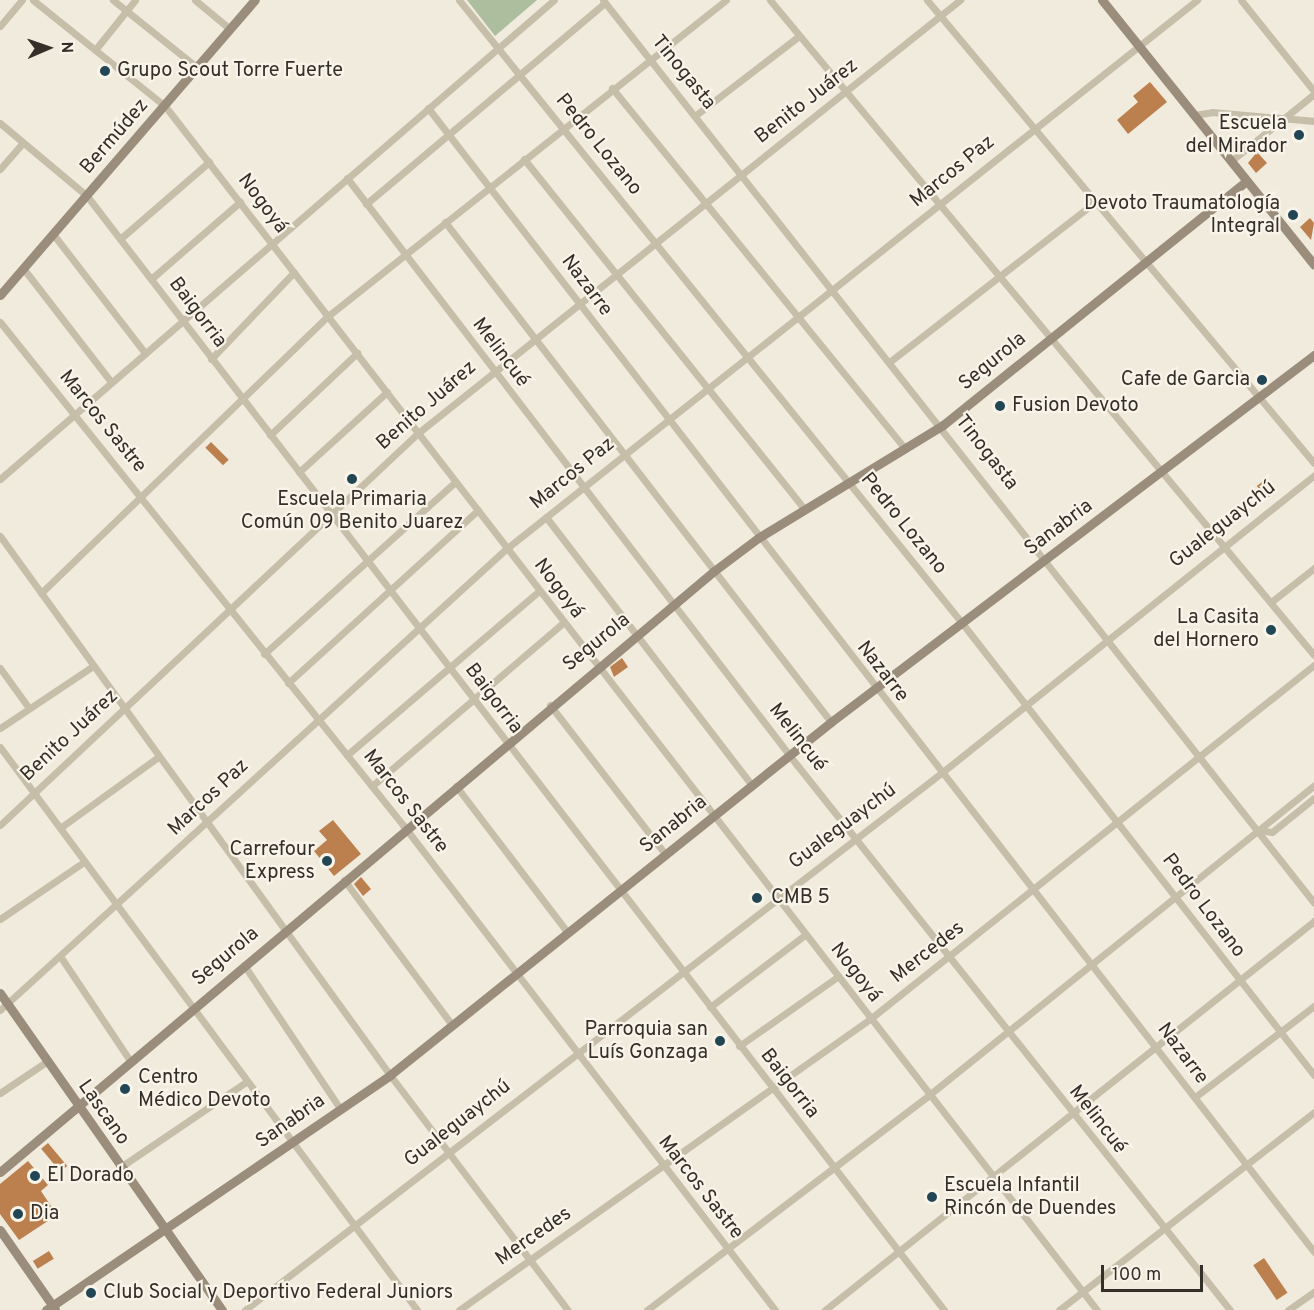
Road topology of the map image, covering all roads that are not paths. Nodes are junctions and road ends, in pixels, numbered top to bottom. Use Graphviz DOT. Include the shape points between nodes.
graph roads {
  1 [pos="22,0"];
  2 [pos="33,0"];
  3 [pos="113,0"];
  4 [pos="135,0"];
  5 [pos="195,0"];
  6 [pos="255,0"];
  7 [pos="459,0"];
  8 [pos="554,0"];
  9 [pos="726,0"];
  10 [pos="770,0"];
  11 [pos="927,0"];
  12 [pos="960,0"];
  13 [pos="1102,0"];
  14 [pos="1197,0"];
  15 [pos="1241,0"];
  16 [pos="604,1"];
  17 [pos="126,10"];
  18 [pos="940,16"];
  19 [pos="0,26"];
  20 [pos="230,29"];
  21 [pos="799,36"];
  22 [pos="1138,46"];
  23 [pos="498,49"];
  24 [pos="95,50"];
  25 [pos="650,60"];
  26 [pos="198,68"];
  27 [pos="518,73"];
  28 [pos="612,88"];
  29 [pos="1314,92"];
  30 [pos="846,93"];
  31 [pos="165,106"];
  32 [pos="429,108"];
  33 [pos="696,115"];
  34 [pos="1194,115"];
  35 [pos="1260,116"];
  36 [pos="1284,118"];
  37 [pos="1314,121"];
  38 [pos="0,123"];
  39 [pos="564,127"];
  40 [pos="1034,128"];
  41 [pos="1266,133"];
  42 [pos="448,134"];
  43 [pos="23,143"];
  44 [pos="524,159"];
  45 [pos="1231,161"];
  46 [pos="209,162"];
  47 [pos="0,169"];
  48 [pos="743,173"];
  49 [pos="347,178"];
  50 [pos="1246,181"];
  51 [pos="490,185"];
  52 [pos="87,196"];
  53 [pos="1096,201"];
  54 [pos="240,202"];
  55 [pos="705,203"];
  56 [pos="366,204"];
  57 [pos="939,205"];
  58 [pos="446,222"];
  59 [pos="53,234"];
  60 [pos="120,239"];
  61 [pos="654,241"];
  62 [pos="272,244"];
  63 [pos="404,253"];
  64 [pos="1147,261"];
  65 [pos="1314,265"];
  66 [pos="23,268"];
  67 [pos="294,272"];
  68 [pos="616,272"];
  69 [pos="1002,277"];
  70 [pos="151,279"];
  71 [pos="834,288"];
  72 [pos="0,295"];
  73 [pos="577,303"];
  74 [pos="328,316"];
  75 [pos="798,317"];
  76 [pos="183,321"];
  77 [pos="0,322"];
  78 [pos="536,336"];
  79 [pos="1052,338"];
  80 [pos="145,353"];
  81 [pos="357,353"];
  82 [pos="1314,355"];
  83 [pos="747,357"];
  84 [pos="211,359"];
  85 [pos="892,360"];
  86 [pos="493,371"];
  87 [pos="111,382"];
  88 [pos="708,387"];
  89 [pos="387,392"];
  90 [pos="1260,396"];
  91 [pos="242,398"];
  92 [pos="74,414"];
  93 [pos="668,420"];
  94 [pos="943,425"];
  95 [pos="418,433"];
  96 [pos="270,435"];
  97 [pos="905,448"];
  98 [pos="626,453"];
  99 [pos="1314,463"];
  100 [pos="1164,470"];
  101 [pos="300,472"];
  102 [pos="1314,476"];
  103 [pos="0,479"];
  104 [pos="455,482"];
  105 [pos="849,482"];
  106 [pos="583,487"];
  107 [pos="140,496"];
  108 [pos="804,509"];
  109 [pos="478,510"];
  110 [pos="332,512"];
  111 [pos="546,517"];
  112 [pos="0,536"];
  113 [pos="758,538"];
  114 [pos="1225,544"];
  115 [pos="506,549"];
  116 [pos="1047,559"];
  117 [pos="368,560"];
  118 [pos="1314,568"];
  119 [pos="714,571"];
  120 [pos="391,590"];
  121 [pos="539,591"];
  122 [pos="41,593"];
  123 [pos="1271,602"];
  124 [pos="674,604"];
  125 [pos="228,609"];
  126 [pos="563,622"];
  127 [pos="962,623"];
  128 [pos="419,627"];
  129 [pos="634,635"];
  130 [pos="1110,637"];
  131 [pos="264,654"];
  132 [pos="1314,655"];
  133 [pos="1314,665"];
  134 [pos="93,666"];
  135 [pos="596,666"];
  136 [pos="0,668"];
  137 [pos="450,668"];
  138 [pos="288,683"];
  139 [pos="874,689"];
  140 [pos="473,699"];
  141 [pos="550,705"];
  142 [pos="1026,706"];
  143 [pos="29,708"];
  144 [pos="123,709"];
  145 [pos="318,720"];
  146 [pos="831,722"];
  147 [pos="0,728"];
  148 [pos="506,743"];
  149 [pos="0,747"];
  150 [pos="1200,754"];
  151 [pos="347,755"];
  152 [pos="790,755"];
  153 [pos="158,757"];
  154 [pos="940,774"];
  155 [pos="752,785"];
  156 [pos="1314,785"];
  157 [pos="372,786"];
  158 [pos="456,786"];
  159 [pos="33,793"];
  160 [pos="1314,798"];
  161 [pos="713,818"];
  162 [pos="1118,821"];
  163 [pos="206,824"];
  164 [pos="0,825"];
  165 [pos="60,828"];
  166 [pos="405,829"];
  167 [pos="1258,830"];
  168 [pos="855,837"];
  169 [pos="666,855"];
  170 [pos="84,862"];
  171 [pos="344,880"];
  172 [pos="1035,889"];
  173 [pos="620,892"];
  174 [pos="1174,896"];
  175 [pos="776,898"];
  176 [pos="1314,903"];
  177 [pos="116,906"];
  178 [pos="0,919"];
  179 [pos="1314,921"];
  180 [pos="284,930"];
  181 [pos="568,933"];
  182 [pos="805,935"];
  183 [pos="60,956"];
  184 [pos="950,957"];
  185 [pos="1091,963"];
  186 [pos="244,965"];
  187 [pos="682,972"];
  188 [pos="515,975"];
  189 [pos="837,977"];
  190 [pos="1239,980"];
  191 [pos="0,993"];
  192 [pos="1314,1006"];
  193 [pos="4,1007"];
  194 [pos="710,1007"];
  195 [pos="193,1008"];
  196 [pos="870,1019"];
  197 [pos="452,1025"];
  198 [pos="1007,1027"];
  199 [pos="1280,1032"];
  200 [pos="739,1046"];
  201 [pos="1156,1046"];
  202 [pos="576,1054"];
  203 [pos="46,1062"];
  204 [pos="131,1062"];
  205 [pos="390,1075"];
  206 [pos="1314,1075"];
  207 [pos="246,1082"];
  208 [pos="772,1088"];
  209 [pos="0,1093"];
  210 [pos="929,1095"];
  211 [pos="1195,1097"];
  212 [pos="78,1107"];
  213 [pos="341,1110"];
  214 [pos="1070,1112"];
  215 [pos="1314,1112"];
  216 [pos="291,1145"];
  217 [pos="449,1153"];
  218 [pos="1247,1164"];
  219 [pos="662,1166"];
  220 [pos="119,1168"];
  221 [pos="835,1168"];
  222 [pos="0,1172"];
  223 [pos="993,1176"];
  224 [pos="354,1226"];
  225 [pos="1162,1229"];
  226 [pos="0,1230"];
  227 [pos="162,1231"];
  228 [pos="727,1249"];
  229 [pos="899,1251"];
  230 [pos="1314,1252"];
  231 [pos="531,1260"];
  232 [pos="1082,1291"];
  233 [pos="1314,1292"];
  234 [pos="51,1308"];
  235 [pos="222,1310"];
  236 [pos="245,1310"];
  237 [pos="417,1310"];
  238 [pos="459,1310"];
  239 [pos="568,1310"];
  240 [pos="647,1310"];
  241 [pos="775,1310"];
  242 [pos="825,1310"];
  243 [pos="944,1310"];
  244 [pos="1059,1310"];
  245 [pos="1097,1310"];
  246 [pos="1230,1310"];
  247 [pos="1288,1310"];
  1 -- 19 [label="street"];
  2 -- 24 [label="street, Nogoyá"];
  3 -- 17 [label="street"];
  4 -- 17 [label="street"];
  5 -- 20 [label="street"];
  6 -- 20 [label="street, Bermúdez"];
  7 -- 23 [label="street, Pedro Lozano"];
  8 -- 23 [label="street"];
  9 -- 25 [label="street"];
  10 -- 21 [label="street"];
  11 -- 18 [label="street"];
  12 -- 18 [label="street, Benito Juárez"];
  13 -- 22 [label="street"];
  14 -- 22 [label="street, Marcos Paz"];
  15 -- 29 [label="street"];
  16 -- 25 [label="street, Tinogasta"];
  16 -- 27 [label="street"];
  17 -- 24 [label="street"];
  17 -- 26 [label="street"];
  18 -- 30 [label="street, Benito Juárez"];
  18 -- 40 [label="street"];
  20 -- 26 [label="street, Bermúdez"];
  21 -- 30 [label="street"];
  21 -- 33 [label="street"];
  22 -- 34 [label="street"];
  22 -- 40 [label="street, Marcos Paz"];
  23 -- 27 [label="street, Pedro Lozano"];
  23 -- 32 [label="street"];
  24 -- 31 [label="street, Nogoyá"];
  25 -- 28 [label="street"];
  25 -- 33 [label="street, Tinogasta"];
  26 -- 31 [label="street, Bermúdez"];
  27 -- 39 [label="street, Pedro Lozano"];
  27 -- 42 [label="street"];
  28 -- 39 [label="street"];
  28 -- 55 [label="street"];
  29 -- 36 [label="street"];
  30 -- 48 [label="street, Benito Juárez"];
  30 -- 57 [label="street"];
  31 -- 46 [label="street, Nogoyá"];
  31 -- 52 [label="street, Bermúdez"];
  32 -- 42 [label="street, Nazarre"];
  32 -- 49 [label="street"];
  33 -- 48 [label="street, Tinogasta"];
  34 -- 35 [label="street"];
  34 -- 45 [label="street"];
  35 -- 36 [label="street"];
  35 -- 41 [label="street"];
  36 -- 37 [label="street"];
  36 -- 41 [label="street"];
  38 -- 43 [label="street, Baigorria"];
  39 -- 44 [label="street"];
  39 -- 61 [label="street, Pedro Lozano"];
  40 -- 53 [label="street"];
  40 -- 57 [label="street, Marcos Paz"];
  41 -- 45 [label="street"];
  42 -- 51 [label="street, Nazarre"];
  42 -- 56 [label="street"];
  43 -- 47 [label="street"];
  43 -- 52 [label="street, Baigorria"];
  44 -- 51 [label="street"];
  44 -- 68 [label="street"];
  45 -- 50 [label="street"];
  46 -- 54 [label="street, Nogoyá"];
  46 -- 60 [label="street"];
  48 -- 55 [label="street, Benito Juárez"];
  48 -- 71 [label="street, Tinogasta"];
  49 -- 56 [label="street, Melincué"];
  49 -- 62 [label="street"];
  50 -- 64 [label="street, Segurola"];
  50 -- 65 [label="street"];
  51 -- 58 [label="street"];
  51 -- 73 [label="street, Nazarre"];
  52 -- 59 [label="street, Bermúdez"];
  52 -- 60 [label="street, Baigorria"];
  53 -- 64 [label="street"];
  53 -- 69 [label="street"];
  54 -- 62 [label="street, Nogoyá"];
  54 -- 70 [label="street"];
  55 -- 61 [label="street, Benito Juárez"];
  55 -- 75 [label="street"];
  56 -- 63 [label="street, Melincué"];
  57 -- 69 [label="street"];
  57 -- 71 [label="street, Marcos Paz"];
  58 -- 63 [label="street"];
  58 -- 78 [label="street"];
  59 -- 66 [label="street, Bermúdez"];
  59 -- 80 [label="street"];
  60 -- 70 [label="street, Baigorria"];
  61 -- 68 [label="street, Benito Juárez"];
  61 -- 83 [label="street, Pedro Lozano"];
  62 -- 67 [label="street, Nogoyá"];
  62 -- 76 [label="street"];
  63 -- 74 [label="street"];
  63 -- 86 [label="street, Melincué"];
  64 -- 79 [label="street, Segurola"];
  64 -- 90 [label="street"];
  66 -- 72 [label="street, Bermúdez"];
  66 -- 87 [label="street"];
  67 -- 74 [label="street, Nogoyá"];
  67 -- 84 [label="street"];
  68 -- 73 [label="street, Benito Juárez"];
  68 -- 88 [label="street"];
  69 -- 79 [label="street"];
  69 -- 85 [label="street"];
  70 -- 76 [label="street, Baigorria"];
  71 -- 75 [label="street, Marcos Paz"];
  71 -- 85 [label="street, Tinogasta"];
  73 -- 78 [label="street, Benito Juárez"];
  73 -- 93 [label="street, Nazarre"];
  74 -- 81 [label="street, Nogoyá"];
  74 -- 91 [label="street"];
  75 -- 83 [label="street, Marcos Paz"];
  75 -- 97 [label="street"];
  76 -- 80 [label="street"];
  76 -- 84 [label="street, Baigorria"];
  77 -- 92 [label="street, Marcos Sastre"];
  78 -- 86 [label="street, Benito Juárez"];
  78 -- 98 [label="street"];
  79 -- 94 [label="street, Segurola"];
  79 -- 100 [label="street"];
  80 -- 87 [label="street"];
  81 -- 89 [label="street, Nogoyá"];
  81 -- 96 [label="street"];
  82 -- 90 [label="street, Sanabria"];
  83 -- 88 [label="street, Marcos Paz"];
  83 -- 105 [label="street, Pedro Lozano"];
  84 -- 91 [label="street, Baigorria"];
  85 -- 94 [label="street, Tinogasta"];
  86 -- 95 [label="street, Benito Juárez"];
  86 -- 106 [label="street, Melincué"];
  87 -- 92 [label="street"];
  88 -- 93 [label="street, Marcos Paz"];
  88 -- 108 [label="street"];
  89 -- 95 [label="street, Nogoyá"];
  89 -- 101 [label="street"];
  90 -- 99 [label="street"];
  90 -- 100 [label="street, Sanabria"];
  91 -- 96 [label="street, Baigorria"];
  91 -- 107 [label="street"];
  92 -- 103 [label="street"];
  92 -- 107 [label="street, Marcos Sastre"];
  93 -- 98 [label="street, Marcos Paz"];
  93 -- 113 [label="street, Nazarre"];
  94 -- 97 [label="street, Segurola"];
  94 -- 116 [label="street, Tinogasta"];
  95 -- 104 [label="street, Nogoyá"];
  95 -- 110 [label="street, Benito Juárez"];
  96 -- 101 [label="street, Baigorria"];
  97 -- 105 [label="street, Segurola"];
  98 -- 106 [label="street, Marcos Paz"];
  98 -- 119 [label="street"];
  100 -- 114 [label="street"];
  100 -- 116 [label="street, Sanabria"];
  101 -- 110 [label="street, Baigorria"];
  102 -- 114 [label="street, Gualeguaychú"];
  104 -- 109 [label="street, Nogoyá"];
  104 -- 117 [label="street"];
  105 -- 108 [label="street, Segurola"];
  105 -- 127 [label="street, Pedro Lozano"];
  106 -- 111 [label="street, Marcos Paz"];
  106 -- 124 [label="street, Melincué"];
  107 -- 122 [label="street"];
  107 -- 125 [label="street, Marcos Sastre"];
  108 -- 113 [label="street, Segurola"];
  109 -- 115 [label="street, Nogoyá"];
  109 -- 120 [label="street"];
  110 -- 117 [label="street, Baigorria"];
  110 -- 125 [label="street, Benito Juárez"];
  111 -- 115 [label="street, Marcos Paz"];
  111 -- 129 [label="street"];
  112 -- 122 [label="street"];
  113 -- 119 [label="street, Segurola"];
  113 -- 139 [label="street, Nazarre"];
  114 -- 123 [label="street"];
  114 -- 130 [label="street, Gualeguaychú"];
  115 -- 121 [label="street, Nogoyá"];
  115 -- 128 [label="street, Marcos Paz"];
  116 -- 127 [label="street, Sanabria"];
  116 -- 130 [label="street, Tinogasta"];
  117 -- 120 [label="street, Baigorria"];
  117 -- 131 [label="street"];
  118 -- 123 [label="street"];
  119 -- 124 [label="street, Segurola"];
  119 -- 146 [label="street"];
  120 -- 128 [label="street, Baigorria"];
  120 -- 138 [label="street"];
  121 -- 126 [label="street, Nogoyá"];
  121 -- 137 [label="street"];
  122 -- 134 [label="street"];
  123 -- 132 [label="street"];
  124 -- 129 [label="street, Segurola"];
  124 -- 152 [label="street, Melincué"];
  125 -- 131 [label="street, Marcos Sastre"];
  125 -- 144 [label="street, Benito Juárez"];
  126 -- 135 [label="street, Nogoyá"];
  126 -- 140 [label="street"];
  127 -- 139 [label="street, Sanabria"];
  127 -- 142 [label="street, Pedro Lozano"];
  128 -- 137 [label="street, Baigorria"];
  128 -- 145 [label="street, Marcos Paz"];
  129 -- 135 [label="street, Segurola"];
  129 -- 155 [label="street"];
  130 -- 142 [label="street, Gualeguaychú"];
  130 -- 150 [label="street, Tinogasta"];
  131 -- 138 [label="street, Marcos Sastre"];
  133 -- 150 [label="street, Mercedes"];
  134 -- 143 [label="street"];
  134 -- 144 [label="street"];
  135 -- 141 [label="street, Segurola"];
  135 -- 161 [label="street, Nogoyá"];
  136 -- 143 [label="street"];
  137 -- 140 [label="street, Baigorria"];
  137 -- 151 [label="street"];
  138 -- 145 [label="street, Marcos Sastre"];
  139 -- 146 [label="street, Sanabria"];
  139 -- 154 [label="street, Nazarre"];
  140 -- 148 [label="street, Baigorria"];
  140 -- 157 [label="street"];
  141 -- 148 [label="street, Segurola"];
  141 -- 169 [label="street"];
  142 -- 154 [label="street, Gualeguaychú"];
  142 -- 162 [label="street, Pedro Lozano"];
  143 -- 147 [label="street"];
  144 -- 153 [label="street"];
  144 -- 159 [label="street, Benito Juárez"];
  145 -- 151 [label="street, Marcos Sastre"];
  145 -- 163 [label="street, Marcos Paz"];
  146 -- 152 [label="street, Sanabria"];
  148 -- 158 [label="street, Segurola"];
  148 -- 173 [label="street, Baigorria"];
  149 -- 159 [label="street"];
  150 -- 162 [label="street, Mercedes"];
  150 -- 167 [label="street, Tinogasta"];
  151 -- 157 [label="street, Marcos Sastre"];
  152 -- 155 [label="street, Sanabria"];
  152 -- 168 [label="street, Melincué"];
  153 -- 163 [label="street"];
  153 -- 165 [label="street"];
  154 -- 168 [label="street, Gualeguaychú"];
  154 -- 172 [label="street, Nazarre"];
  155 -- 161 [label="street, Sanabria"];
  156 -- 167 [label="street"];
  157 -- 166 [label="street, Marcos Sastre"];
  158 -- 166 [label="street, Segurola"];
  158 -- 181 [label="street"];
  159 -- 164 [label="street, Benito Juárez"];
  159 -- 165 [label="street"];
  160 -- 167 [label="street" via="1272,832"];
  161 -- 169 [label="street, Sanabria"];
  161 -- 175 [label="street, Nogoyá"];
  162 -- 172 [label="street, Mercedes"];
  162 -- 174 [label="street, Pedro Lozano"];
  163 -- 177 [label="street, Marcos Paz"];
  163 -- 180 [label="street"];
  165 -- 170 [label="street"];
  166 -- 171 [label="street, Segurola"];
  166 -- 188 [label="street, Marcos Sastre"];
  167 -- 174 [label="street"];
  167 -- 176 [label="street, Tinogasta"];
  168 -- 175 [label="street, Gualeguaychú"];
  168 -- 184 [label="street, Melincué"];
  169 -- 173 [label="street, Sanabria"];
  170 -- 177 [label="street"];
  170 -- 178 [label="street"];
  171 -- 180 [label="street, Segurola"];
  171 -- 197 [label="street"];
  172 -- 184 [label="street, Mercedes"];
  172 -- 185 [label="street, Nazarre"];
  173 -- 181 [label="street, Sanabria"];
  173 -- 187 [label="street, Baigorria"];
  174 -- 185 [label="street"];
  174 -- 190 [label="street, Pedro Lozano"];
  175 -- 182 [label="street, Nogoyá"];
  175 -- 187 [label="street, Gualeguaychú"];
  177 -- 183 [label="street, Marcos Paz"];
  177 -- 195 [label="street"];
  179 -- 190 [label="street"];
  180 -- 186 [label="street, Segurola"];
  180 -- 205 [label="street"];
  181 -- 188 [label="street, Sanabria"];
  182 -- 189 [label="street, Nogoyá"];
  182 -- 194 [label="street"];
  183 -- 193 [label="street, Marcos Paz"];
  183 -- 204 [label="street"];
  184 -- 196 [label="street, Mercedes"];
  184 -- 198 [label="street, Melincué"];
  185 -- 198 [label="street"];
  185 -- 201 [label="street, Nazarre"];
  186 -- 195 [label="street, Segurola"];
  186 -- 213 [label="street"];
  187 -- 194 [label="street, Baigorria"];
  187 -- 202 [label="street, Gualeguaychú"];
  188 -- 197 [label="street, Sanabria"];
  188 -- 202 [label="street, Marcos Sastre"];
  189 -- 196 [label="street, Nogoyá"];
  189 -- 200 [label="street"];
  190 -- 199 [label="street, Pedro Lozano"];
  190 -- 201 [label="street"];
  191 -- 193 [label="street, Lascano"];
  192 -- 199 [label="street"];
  193 -- 203 [label="street, Lascano"];
  194 -- 200 [label="street, Baigorria"];
  195 -- 204 [label="street, Segurola"];
  195 -- 207 [label="street"];
  196 -- 208 [label="street, Mercedes"];
  196 -- 210 [label="street, Nogoyá"];
  197 -- 205 [label="street, Sanabria"];
  198 -- 210 [label="street"];
  198 -- 214 [label="street, Melincué"];
  199 -- 206 [label="street, Pedro Lozano"];
  199 -- 211 [label="street"];
  200 -- 208 [label="street, Baigorria"];
  201 -- 211 [label="street, Nazarre"];
  201 -- 214 [label="street"];
  202 -- 217 [label="street, Gualeguaychú"];
  202 -- 219 [label="street, Marcos Sastre"];
  203 -- 209 [label="street"];
  203 -- 212 [label="street, Lascano"];
  204 -- 212 [label="street, Segurola"];
  205 -- 213 [label="street, Sanabria"];
  205 -- 217 [label="street"];
  207 -- 216 [label="street"];
  207 -- 220 [label="street"];
  208 -- 219 [label="street, Mercedes"];
  208 -- 221 [label="street, Baigorria"];
  210 -- 221 [label="street"];
  210 -- 223 [label="street, Nogoyá"];
  211 -- 218 [label="street, Nazarre"];
  212 -- 220 [label="street, Lascano"];
  212 -- 222 [label="street, Segurola"];
  213 -- 216 [label="street, Sanabria"];
  214 -- 223 [label="street"];
  214 -- 225 [label="street, Melincué"];
  215 -- 218 [label="street"];
  216 -- 224 [label="street"];
  216 -- 227 [label="street, Sanabria"];
  217 -- 224 [label="street, Gualeguaychú"];
  217 -- 231 [label="street"];
  218 -- 225 [label="street"];
  218 -- 230 [label="street, Nazarre"];
  219 -- 228 [label="street, Marcos Sastre"];
  219 -- 231 [label="street, Mercedes"];
  220 -- 227 [label="street, Lascano"];
  221 -- 228 [label="street"];
  221 -- 229 [label="street, Baigorria"];
  223 -- 229 [label="street"];
  223 -- 232 [label="street, Nogoyá"];
  224 -- 236 [label="street, Gualeguaychú"];
  224 -- 237 [label="street"];
  225 -- 232 [label="street"];
  225 -- 246 [label="street, Melincué"];
  226 -- 234 [label="street"];
  227 -- 234 [label="street, Sanabria"];
  227 -- 235 [label="street, Lascano"];
  228 -- 240 [label="street"];
  228 -- 241 [label="street, Marcos Sastre"];
  229 -- 242 [label="street"];
  229 -- 243 [label="street, Baigorria"];
  231 -- 238 [label="street, Mercedes"];
  231 -- 239 [label="street"];
  232 -- 244 [label="street"];
  232 -- 245 [label="street, Nogoyá"];
  233 -- 247 [label="street"];
}
